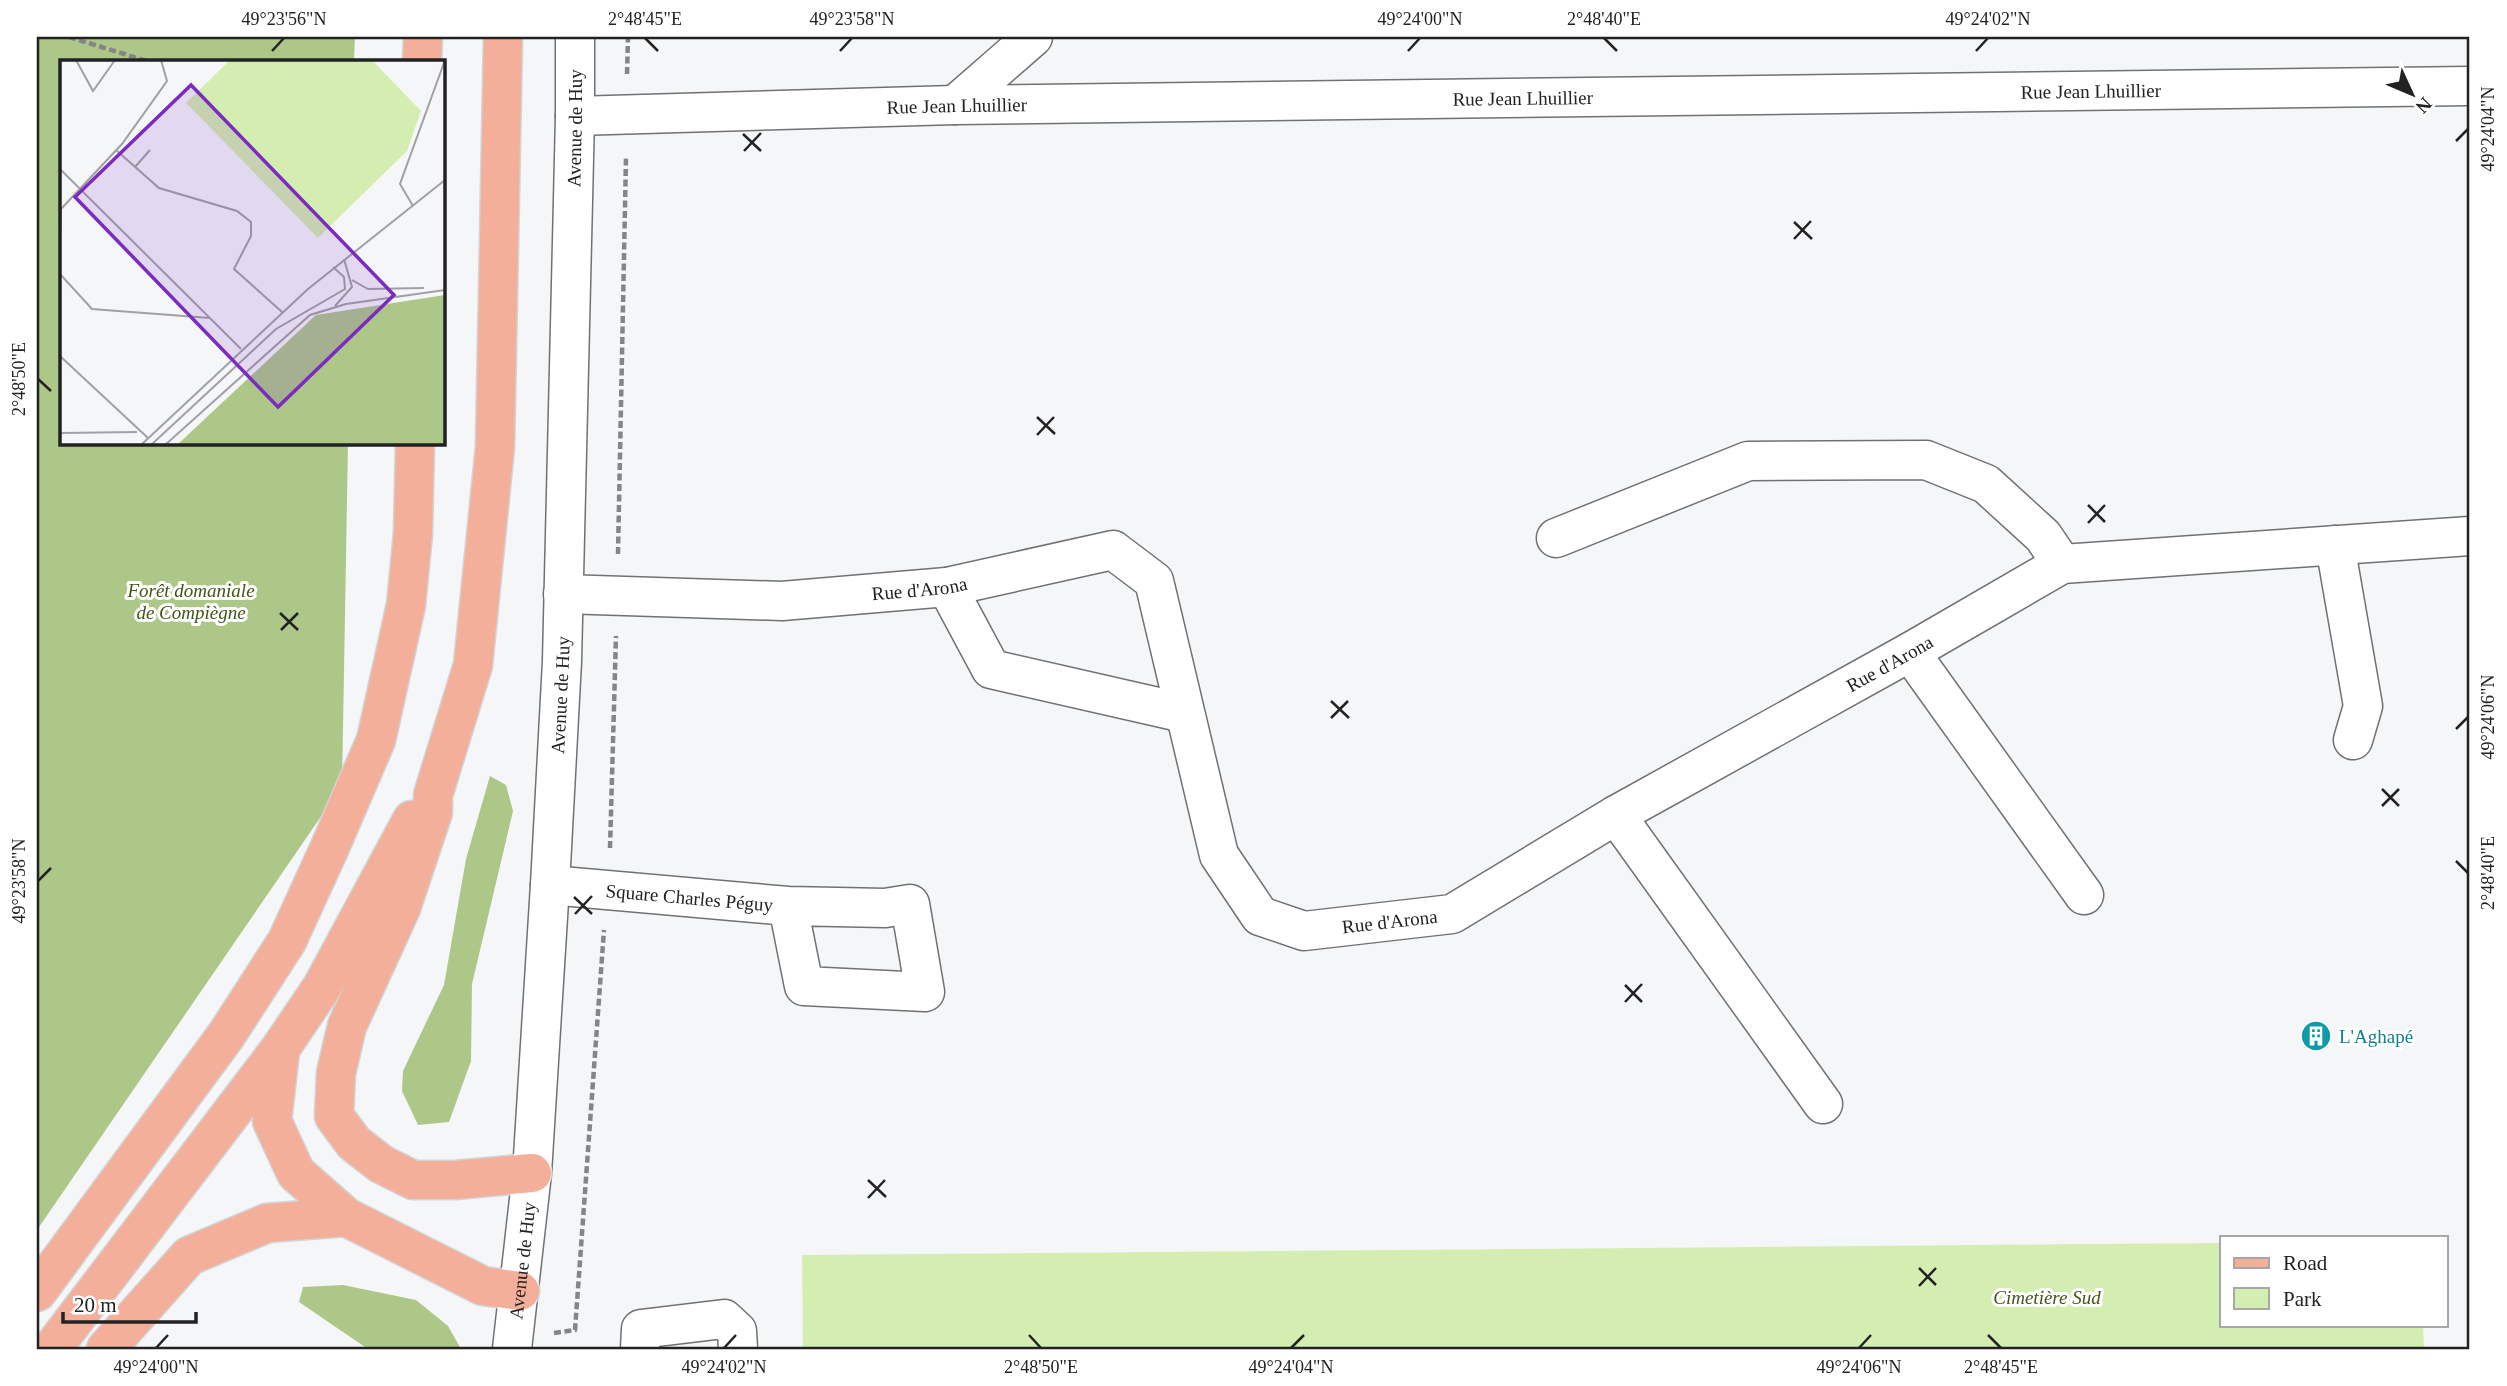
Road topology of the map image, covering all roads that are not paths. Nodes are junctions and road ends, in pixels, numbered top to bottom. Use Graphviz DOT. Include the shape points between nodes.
graph roads {
  1 [pos="423,37"];
  2 [pos="503,37"];
  3 [pos="575,37"];
  4 [pos="1033,37"];
  5 [pos="422,60"];
  6 [pos="2470,86"];
  7 [pos="955,105"];
  8 [pos="575,116"];
  9 [pos="415,444"];
  10 [pos="2470,536"];
  11 [pos="1556,538"];
  12 [pos="2335,545"];
  13 [pos="2062,564"];
  14 [pos="947,587"];
  15 [pos="563,594"];
  16 [pos="1910,652"];
  17 [pos="1184,713"];
  18 [pos="2353,740"];
  19 [pos="433,794"];
  20 [pos="1615,815"];
  21 [pos="550,885"];
  22 [pos="2084,895"];
  23 [pos="788,906"];
  24 [pos="287,941"];
  25 [pos="280,1049"];
  26 [pos="1824,1104"];
  27 [pos="532,1173"];
  28 [pos="345,1217"];
  29 [pos="520,1291"];
  30 [pos="37,1292"];
  31 [pos="52,1349"];
  32 [pos="106,1349"];
  33 [pos="512,1349"];
  34 [pos="640,1349"];
  35 [pos="737,1349"];
  1 -- 5 [label="main road"];
  2 -- 19 [label="main road" via="495,447 473,665"];
  3 -- 8 [label="street, Avenue de Huy"];
  4 -- 7 [label="street"];
  6 -- 7 [label="street, Rue Jean Lhuillier"];
  7 -- 8 [label="street, Rue Jean Lhuillier"];
  8 -- 15 [label="street, Avenue de Huy"];
  9 -- 24 [label="main road" via="406,605 376,740"];
  10 -- 12 [label="street, Rue d'Arona"];
  11 -- 13 [label="street" via="1748,461 1926,460 1986,484 2043,536"];
  12 -- 13 [label="street, Rue d'Arona"];
  12 -- 18 [label="street" via="2363,706"];
  13 -- 16 [label="street, Rue d'Arona"];
  14 -- 15 [label="street, Rue d'Arona" via="782,601"];
  14 -- 17 [label="street" via="991,669"];
  14 -- 17 [label="street, Rue d'Arona" via="1113,550 1154,581"];
  15 -- 21 [label="street, Avenue de Huy"];
  16 -- 20 [label="street, Rue d'Arona"];
  16 -- 22 [label="street"];
  17 -- 20 [label="street, Rue d'Arona" via="1219,855 1260,916 1304,931 1452,914"];
  19 -- 25 [label="main road" via="412,820 322,988"];
  19 -- 27 [label="main road" via="433,812 401,908 347,1026 334,1116 354,1143 413,1180"];
  20 -- 26 [label="street"];
  21 -- 23 [label="street, Square Charles Péguy"];
  21 -- 27 [label="street, Avenue de Huy"];
  24 -- 25 [label="main road"];
  24 -- 30 [label="main road" via="227,1034"];
  25 -- 28 [label="main road" via="272,1121 296,1173"];
  25 -- 31 [label="main road"];
  27 -- 29 [label="street, Avenue de Huy"];
  28 -- 29 [label="main road" via="483,1286"];
  28 -- 32 [label="main road" via="267,1223 189,1256"];
  29 -- 33 [label="street, Avenue de Huy"];
  34 -- 35 [label="street" via="641,1329 724,1319 737,1331"];
}
